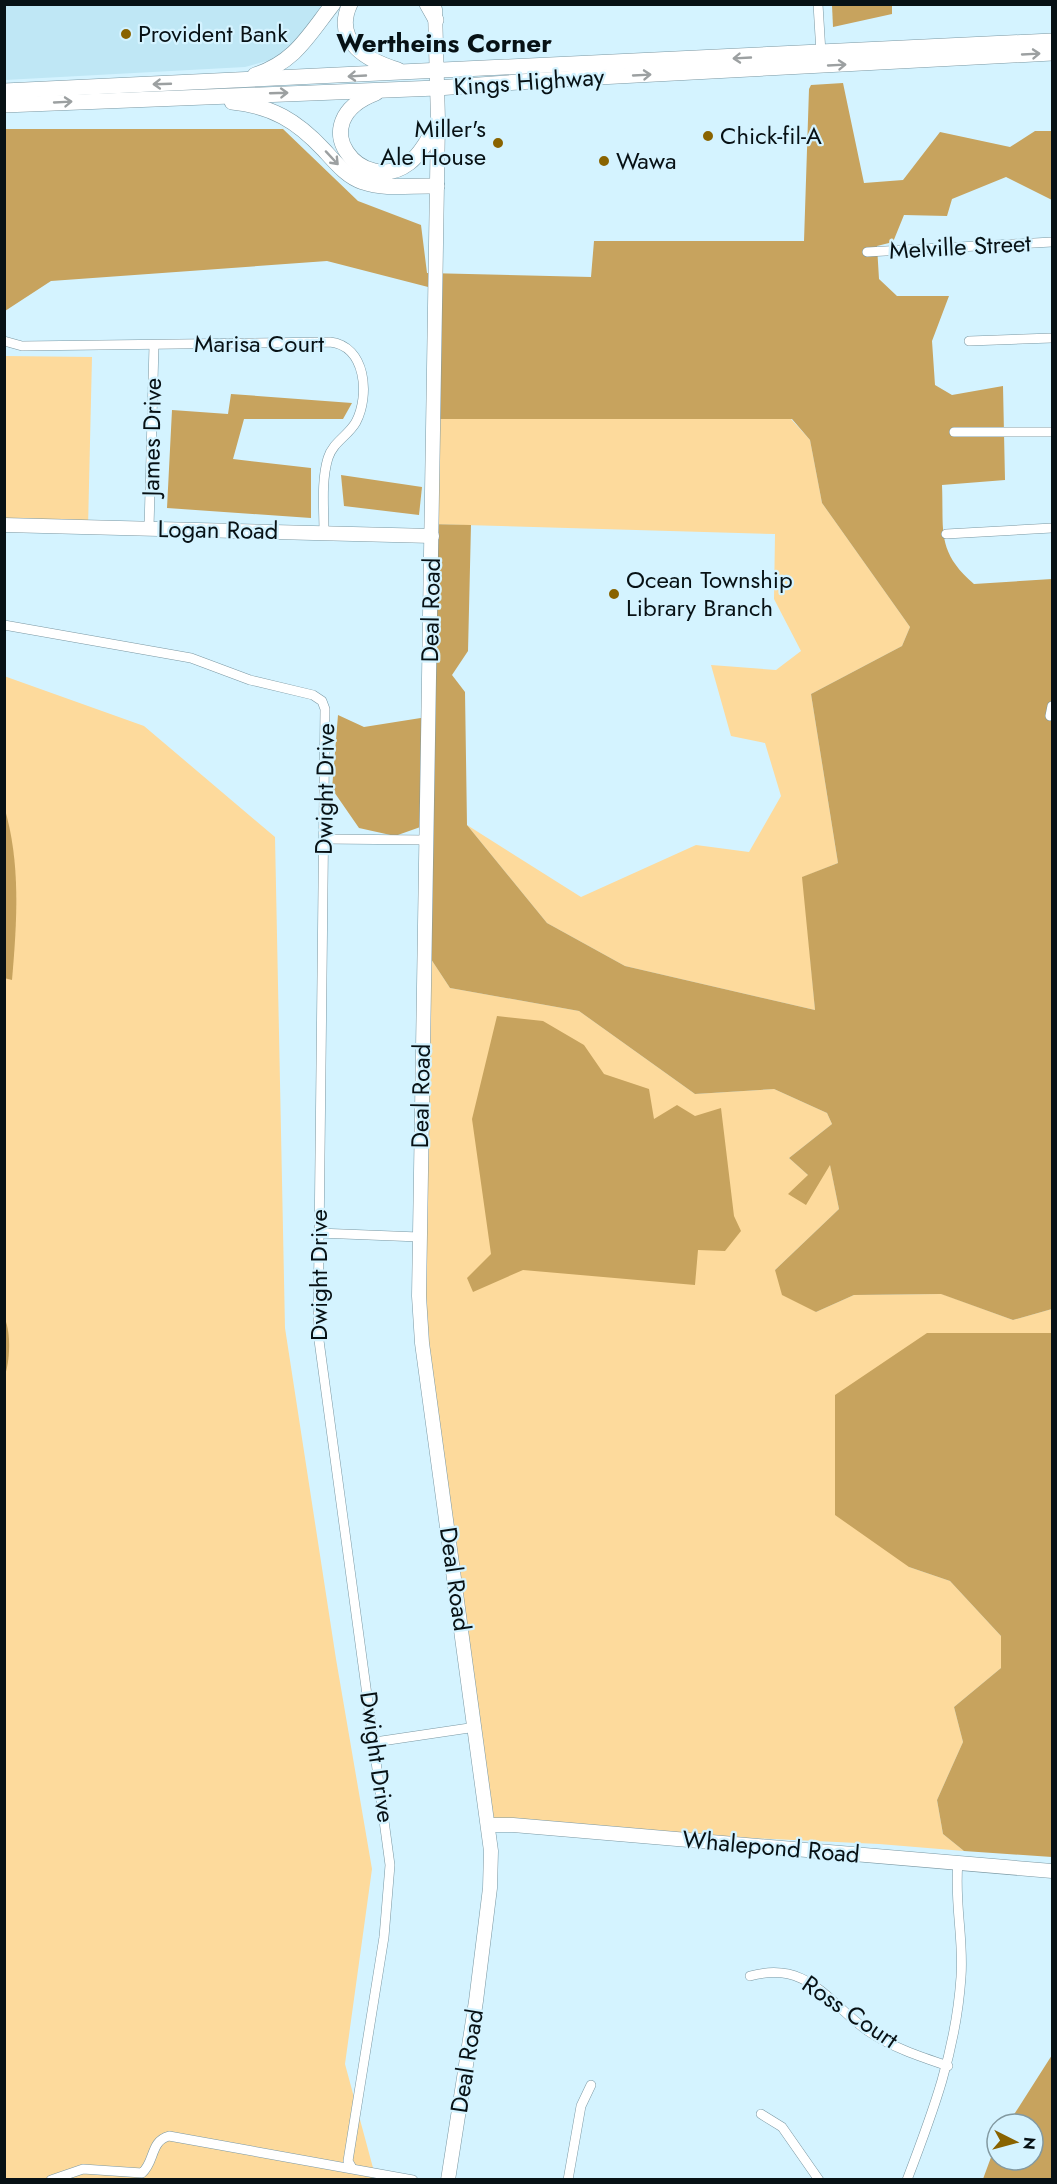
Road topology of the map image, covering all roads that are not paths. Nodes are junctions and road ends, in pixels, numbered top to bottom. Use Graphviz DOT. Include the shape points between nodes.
graph roads {
  1 [pos="333,4"];
  2 [pos="350,4"];
  3 [pos="427,4"];
  4 [pos="818,4"];
  5 [pos="435,12"];
  6 [pos="1053,41"];
  7 [pos="820,53"];
  8 [pos="1053,53"];
  9 [pos="437,71"];
  10 [pos="407,73"];
  11 [pos="234,81"];
  12 [pos="395,88"];
  13 [pos="437,88"];
  14 [pos="4,91"];
  15 [pos="187,96"];
  16 [pos="4,105"];
  17 [pos="438,122"];
  18 [pos="437,186"];
  19 [pos="1052,242"];
  20 [pos="867,252"];
  21 [pos="1053,253"];
  22 [pos="1053,338"];
  23 [pos="4,341"];
  24 [pos="969,341"];
  25 [pos="154,345"];
  26 [pos="954,432"];
  27 [pos="1053,432"];
  28 [pos="4,525"];
  29 [pos="149,528"];
  30 [pos="1053,528"];
  31 [pos="324,533"];
  32 [pos="946,534"];
  33 [pos="432,536"];
  34 [pos="4,625"];
  35 [pos="324,839"];
  36 [pos="427,840"];
  37 [pos="318,1233"];
  38 [pos="419,1237"];
  39 [pos="476,1727"];
  40 [pos="375,1742"];
  41 [pos="489,1825"];
  42 [pos="958,1863"];
  43 [pos="1053,1871"];
  44 [pos="750,1976"];
  45 [pos="948,2066"];
  46 [pos="591,2085"];
  47 [pos="761,2114"];
  48 [pos="352,2168"];
  49 [pos="51,2180"];
  50 [pos="413,2180"];
  51 [pos="448,2180"];
  52 [pos="568,2180"];
  53 [pos="819,2180"];
  54 [pos="907,2180"];
  1 -- 11 [label="main road" via="286,62"];
  2 -- 10 [label="main road" via="346,26 360,54"];
  3 -- 5 [label="main road"];
  4 -- 7 [label="street"];
  5 -- 9 [label="street, Deal Road"];
  6 -- 7 [label="main road, Kings Highway"];
  7 -- 9 [label="main road, Kings Highway, one-way"];
  13 -- 8 [label="main road, Kings Highway, one-way"];
  9 -- 10 [label="main road, Kings Highway"];
  9 -- 13 [label="street, Deal Road"];
  10 -- 11 [label="main road, Kings Highway, one-way"];
  11 -- 14 [label="main road, Kings Highway, one-way"];
  12 -- 13 [label="main road, Kings Highway"];
  15 -- 12 [label="main road, Kings Highway, one-way"];
  12 -- 17 [label="main road" via="359,100 346,112 341,137 356,163 380,172 406,165 416,157"];
  13 -- 17 [label="street, Deal Road"];
  16 -- 15 [label="main road, Kings Highway, one-way"];
  15 -- 18 [label="main road, one-way" via="254,105 280,113 304,129 345,171 363,183"];
  17 -- 18 [label="street, Deal Road"];
  18 -- 33 [label="street, Deal Road"];
  19 -- 20 [label="street, Melville Street"];
  19 -- 21 [label="street"];
  22 -- 24 [label="street"];
  23 -- 25 [label="street, Marisa Court" via="22,346"];
  25 -- 29 [label="street, James Drive"];
  25 -- 31 [label="street, Marisa Court" via="330,342 352,352 362,374 361,406 351,430 328,456"];
  26 -- 27 [label="street"];
  28 -- 29 [label="street, Logan Road"];
  29 -- 31 [label="street, Logan Road"];
  30 -- 32 [label="street"];
  31 -- 33 [label="street, Logan Road"];
  33 -- 36 [label="street, Deal Road"];
  34 -- 35 [label="street, Dwight Drive" via="191,658 250,680 317,697 324,704 326,717"];
  35 -- 36 [label="street"];
  35 -- 37 [label="street, Dwight Drive"];
  36 -- 38 [label="street, Deal Road"];
  37 -- 38 [label="street"];
  37 -- 40 [label="street, Dwight Drive" via="320,1355"];
  38 -- 39 [label="street, Deal Road" via="422,1343"];
  39 -- 40 [label="street"];
  39 -- 41 [label="street, Deal Road"];
  40 -- 48 [label="street, Dwight Drive" via="389,1843 390,1886 348,2162"];
  41 -- 42 [label="street, Whalepond Road"];
  41 -- 51 [label="street, Deal Road" via="490,1888"];
  42 -- 43 [label="street, Whalepond Road"];
  42 -- 45 [label="street" via="962,1975"];
  44 -- 45 [label="street, Ross Court" via="776,1971 803,1979 876,2036"];
  45 -- 54 [label="street"];
  46 -- 52 [label="street" via="579,2114"];
  47 -- 53 [label="street" via="782,2127"];
  48 -- 49 [label="street" via="169,2136 159,2140 142,2173 82,2169"];
  48 -- 50 [label="street"];
}
